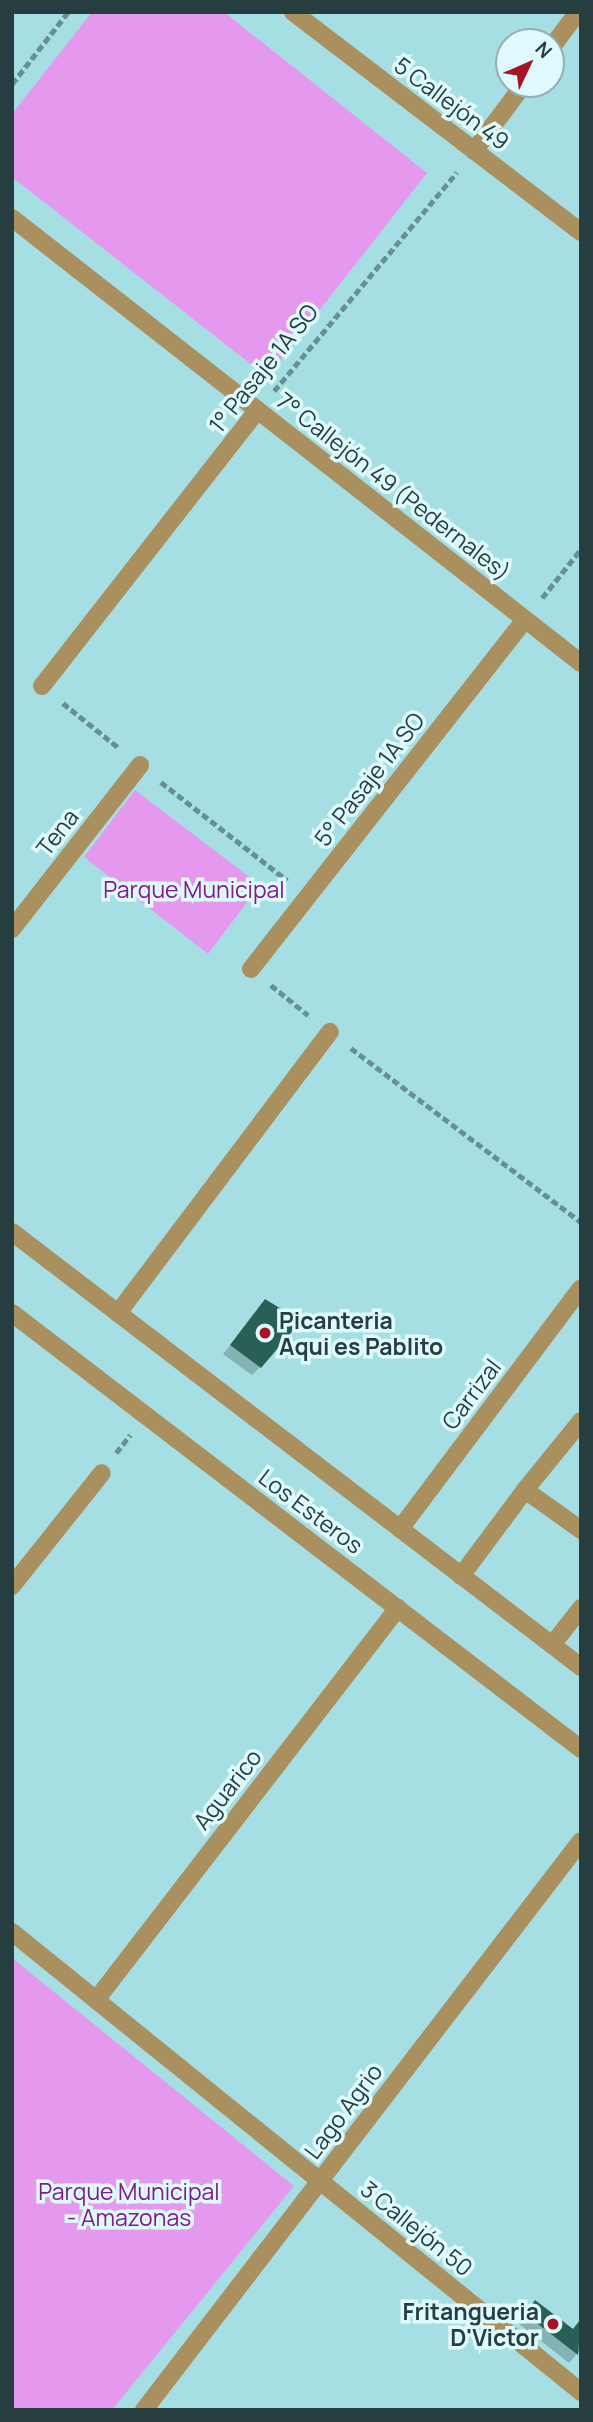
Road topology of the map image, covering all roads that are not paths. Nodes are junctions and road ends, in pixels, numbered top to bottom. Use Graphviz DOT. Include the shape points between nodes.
graph roads {
  1 [pos="293,12"];
  2 [pos="578,12"];
  3 [pos="565,29"];
  4 [pos="514,98"];
  5 [pos="474,151"];
  6 [pos="12,218"];
  7 [pos="581,232"];
  8 [pos="258,410"];
  9 [pos="525,619"];
  10 [pos="581,663"];
  11 [pos="42,686"];
  12 [pos="140,765"];
  13 [pos="12,929"];
  14 [pos="251,969"];
  15 [pos="330,1032"];
  16 [pos="12,1232"];
  17 [pos="581,1288"];
  18 [pos="12,1313"];
  19 [pos="118,1313"];
  20 [pos="581,1421"];
  21 [pos="102,1473"];
  22 [pos="524,1490"];
  23 [pos="400,1529"];
  24 [pos="581,1531"];
  25 [pos="461,1576"];
  26 [pos="12,1586"];
  27 [pos="398,1608"];
  28 [pos="581,1608"];
  29 [pos="552,1645"];
  30 [pos="581,1667"];
  31 [pos="581,1749"];
  32 [pos="581,1841"];
  33 [pos="12,1932"];
  34 [pos="96,2000"];
  35 [pos="321,2181"];
  36 [pos="581,2392"];
  37 [pos="144,2410"];
  1 -- 5 [label="street, 5 Callejón 49"];
  2 -- 3 [label="street"];
  4 -- 5 [label="street"];
  5 -- 7 [label="street, 5 Callejón 49"];
  6 -- 8 [label="street, 7° Callejón 49 (Pedernales)"];
  8 -- 9 [label="street, 7° Callejón 49 (Pedernales)"];
  8 -- 11 [label="street, 1° Pasaje 1A SO"];
  9 -- 10 [label="street, 7° Callejón 49 (Pedernales)"];
  9 -- 14 [label="street, 5° Pasaje 1A SO"];
  12 -- 13 [label="street, Tena"];
  15 -- 19 [label="street"];
  16 -- 19 [label="street, Los Esteros"];
  17 -- 23 [label="street, Carrizal"];
  18 -- 27 [label="street, Los Esteros"];
  19 -- 23 [label="street, Los Esteros"];
  20 -- 22 [label="street"];
  21 -- 26 [label="street"];
  22 -- 24 [label="street"];
  22 -- 25 [label="street"];
  23 -- 25 [label="street, Los Esteros"];
  25 -- 29 [label="street, Los Esteros"];
  27 -- 31 [label="street, Los Esteros"];
  27 -- 34 [label="street, Aguarico"];
  28 -- 29 [label="street"];
  29 -- 30 [label="street, Los Esteros"];
  32 -- 35 [label="street, Lago Agrio"];
  33 -- 34 [label="street, 3 Callejón 50"];
  34 -- 35 [label="street, 3 Callejón 50"];
  35 -- 36 [label="street, 3 Callejón 50"];
  35 -- 37 [label="street, Lago Agrio"];
}
